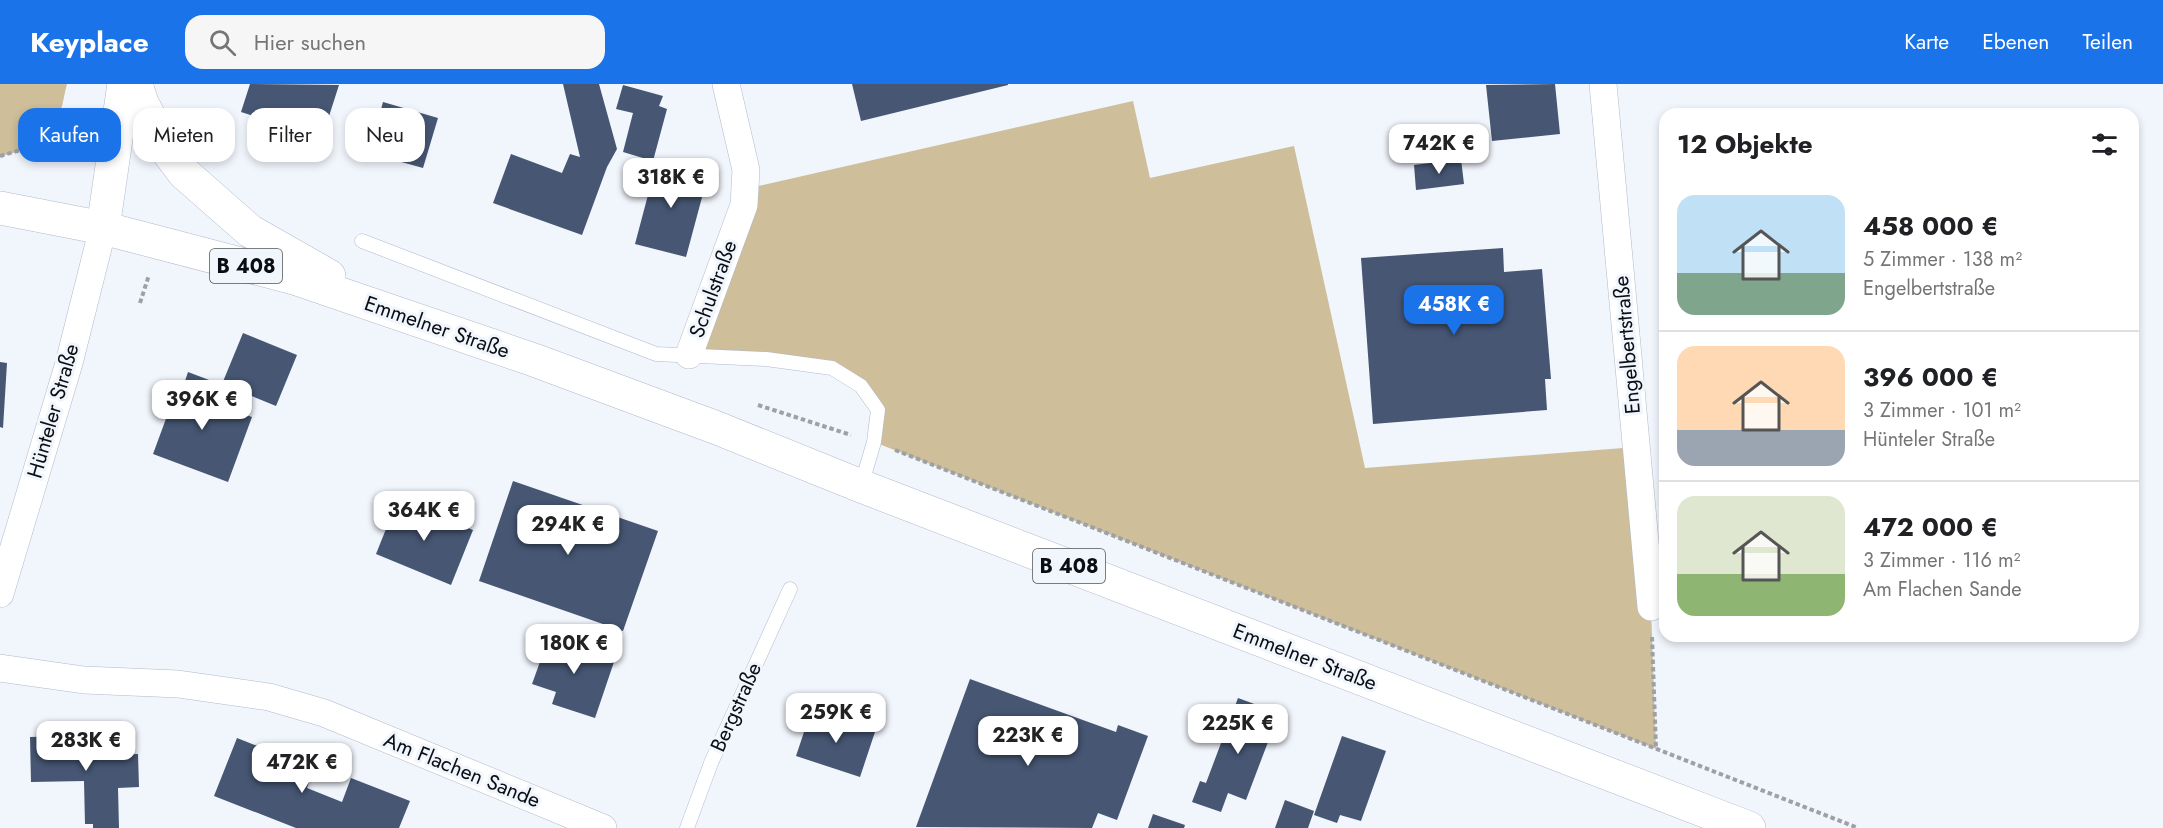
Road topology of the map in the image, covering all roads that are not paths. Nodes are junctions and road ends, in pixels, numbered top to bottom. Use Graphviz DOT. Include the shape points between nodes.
graph roads {
  1 [pos="124,84"];
  2 [pos="136,84"];
  3 [pos="726,84"];
  4 [pos="1603,84"];
  5 [pos="0,208"];
  6 [pos="103,228"];
  7 [pos="362,241"];
  8 [pos="387,309"];
  9 [pos="689,355"];
  10 [pos="861,486"];
  11 [pos="790,589"];
  12 [pos="0,594"];
  13 [pos="1651,607"];
  14 [pos="0,668"];
  15 [pos="603,828"];
  16 [pos="687,828"];
  17 [pos="1749,828"];
  1 -- 6 [label="main road"];
  2 -- 8 [label="main road" via="169,153 184,172 250,231"];
  3 -- 9 [label="street, Schulstraße" via="746,170 744,205"];
  4 -- 13 [label="street, Engelbertstraße"];
  5 -- 6 [label="main road, Emmelner Straße / B 408"];
  6 -- 8 [label="main road, Emmelner Straße / B 408" via="294,278"];
  6 -- 12 [label="street, Hünteler Straße" via="69,363"];
  7 -- 9 [label="lane" via="656,354"];
  8 -- 10 [label="main road, Emmelner Straße / B 408" via="707,424"];
  9 -- 10 [label="lane" via="832,368 861,386 878,410 874,442"];
  10 -- 17 [label="main road, Emmelner Straße / B 408"];
  11 -- 16 [label="lane, Bergstraße" via="711,763"];
  14 -- 15 [label="street, Am Flachen Sande" via="84,680 178,684 269,697 324,713"];
}
